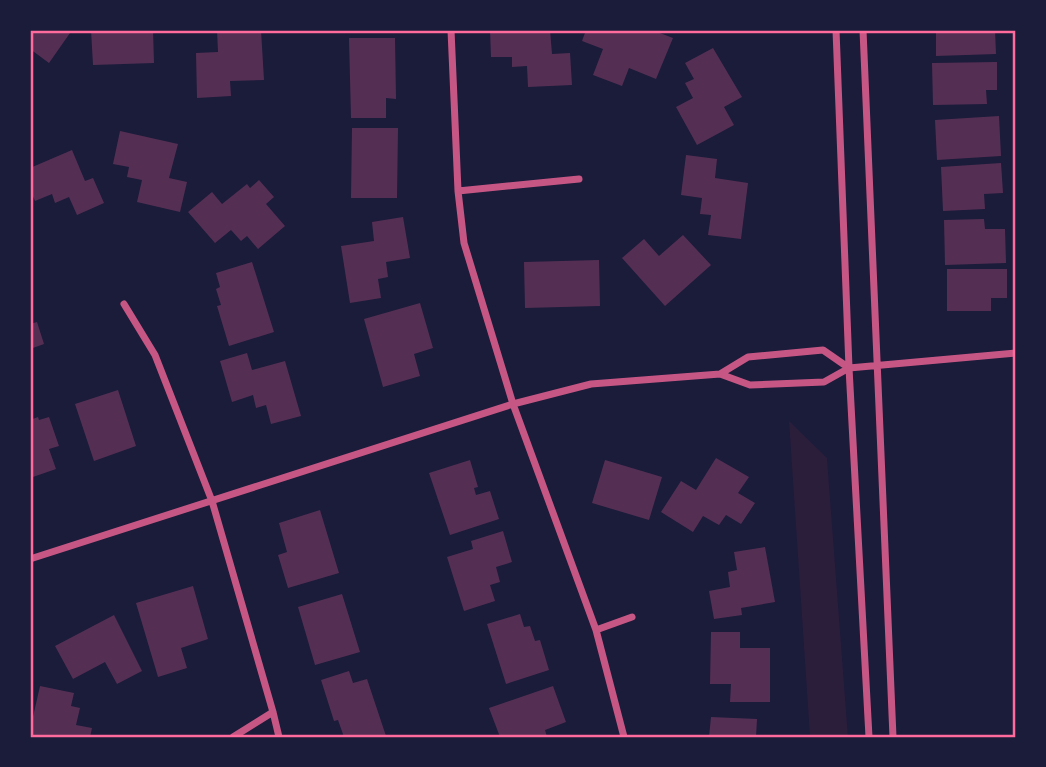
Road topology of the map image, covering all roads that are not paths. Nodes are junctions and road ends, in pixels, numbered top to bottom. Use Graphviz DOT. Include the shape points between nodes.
graph roads {
  1 [pos="451,30"];
  2 [pos="836,30"];
  3 [pos="863,30"];
  4 [pos="579,179"];
  5 [pos="458,191"];
  6 [pos="124,304"];
  7 [pos="1016,353"];
  8 [pos="876,365"];
  9 [pos="849,368"];
  10 [pos="720,374"];
  11 [pos="513,404"];
  12 [pos="212,501"];
  13 [pos="30,559"];
  14 [pos="632,617"];
  15 [pos="596,630"];
  16 [pos="274,712"];
  17 [pos="233,737"];
  18 [pos="279,737"];
  19 [pos="624,737"];
  20 [pos="869,737"];
  21 [pos="893,737"];
  1 -- 5 [label="street"];
  2 -- 9 [label="street"];
  3 -- 8 [label="street"];
  4 -- 5 [label="street"];
  5 -- 11 [label="street" via="464,243"];
  6 -- 12 [label="street" via="155,355"];
  7 -- 8 [label="street"];
  8 -- 9 [label="street"];
  8 -- 21 [label="street"];
  9 -- 10 [label="street" via="824,382 750,385"];
  9 -- 10 [label="street" via="823,350 748,357"];
  9 -- 20 [label="street"];
  10 -- 11 [label="street" via="590,384"];
  11 -- 12 [label="street"];
  11 -- 15 [label="street"];
  12 -- 13 [label="street"];
  12 -- 16 [label="street"];
  14 -- 15 [label="street"];
  15 -- 19 [label="street"];
  16 -- 17 [label="street"];
  16 -- 18 [label="street"];
}
